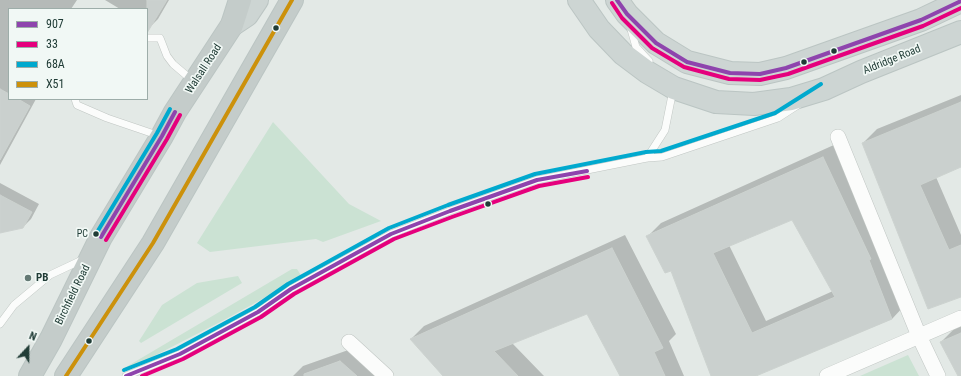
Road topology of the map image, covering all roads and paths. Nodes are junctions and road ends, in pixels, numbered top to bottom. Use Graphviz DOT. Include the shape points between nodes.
graph roads {
  1 [pos="240,0"];
  2 [pos="257,0"];
  3 [pos="292,0"];
  4 [pos="580,0"];
  5 [pos="961,1"];
  6 [pos="622,7"];
  7 [pos="232,24"];
  8 [pos="961,32"];
  9 [pos="148,38"];
  10 [pos="195,82"];
  11 [pos="674,88"];
  12 [pos="824,89"];
  13 [pos="74,100"];
  14 [pos="162,136"];
  15 [pos="838,137"];
  16 [pos="647,158"];
  17 [pos="97,246"];
  18 [pos="961,318"];
  19 [pos="0,324"];
  20 [pos="919,336"];
  21 [pos="349,342"];
  22 [pos="30,375"];
  23 [pos="66,376"];
  24 [pos="126,376"];
  25 [pos="386,376"];
  26 [pos="827,376"];
  27 [pos="938,376"];
  1 -- 7 [label="highway, Walsall Road"];
  2 -- 7 [label="main road, Walsall Road" via="247,15"];
  3 -- 23 [label="highway" via="153,243"];
  4 -- 11 [label="main road, Aldridge Road" via="599,29 623,54"];
  5 -- 6 [label="main road" via="921,20 786,68 760,74 730,73 687,62 656,44"];
  6 -- 11 [label="lane" via="636,48"];
  7 -- 10 [label="highway, Walsall Road"];
  8 -- 12 [label="main road, Aldridge Road"];
  9 -- 10 [label="lane" via="160,38 173,64"];
  10 -- 14 [label="highway, Walsall Road"];
  11 -- 12 [label="main road, Aldridge Road" via="716,102 754,104 790,99"];
  11 -- 16 [label="lane" via="665,130"];
  12 -- 16 [label="lane" via="778,118 662,157"];
  13 -- 14 [label="lane" via="77,105 107,118"];
  14 -- 17 [label="highway, Walsall Road"];
  15 -- 20 [label="street"];
  16 -- 24 [label="lane" via="537,180 391,234 291,289 258,312 180,354"];
  17 -- 19 [label="lane" via="50,275 14,305"];
  17 -- 22 [label="highway, Birchfield Road" via="51,339"];
  18 -- 20 [label="street"];
  20 -- 26 [label="street"];
  20 -- 27 [label="street"];
  21 -- 25 [label="street"];
}
